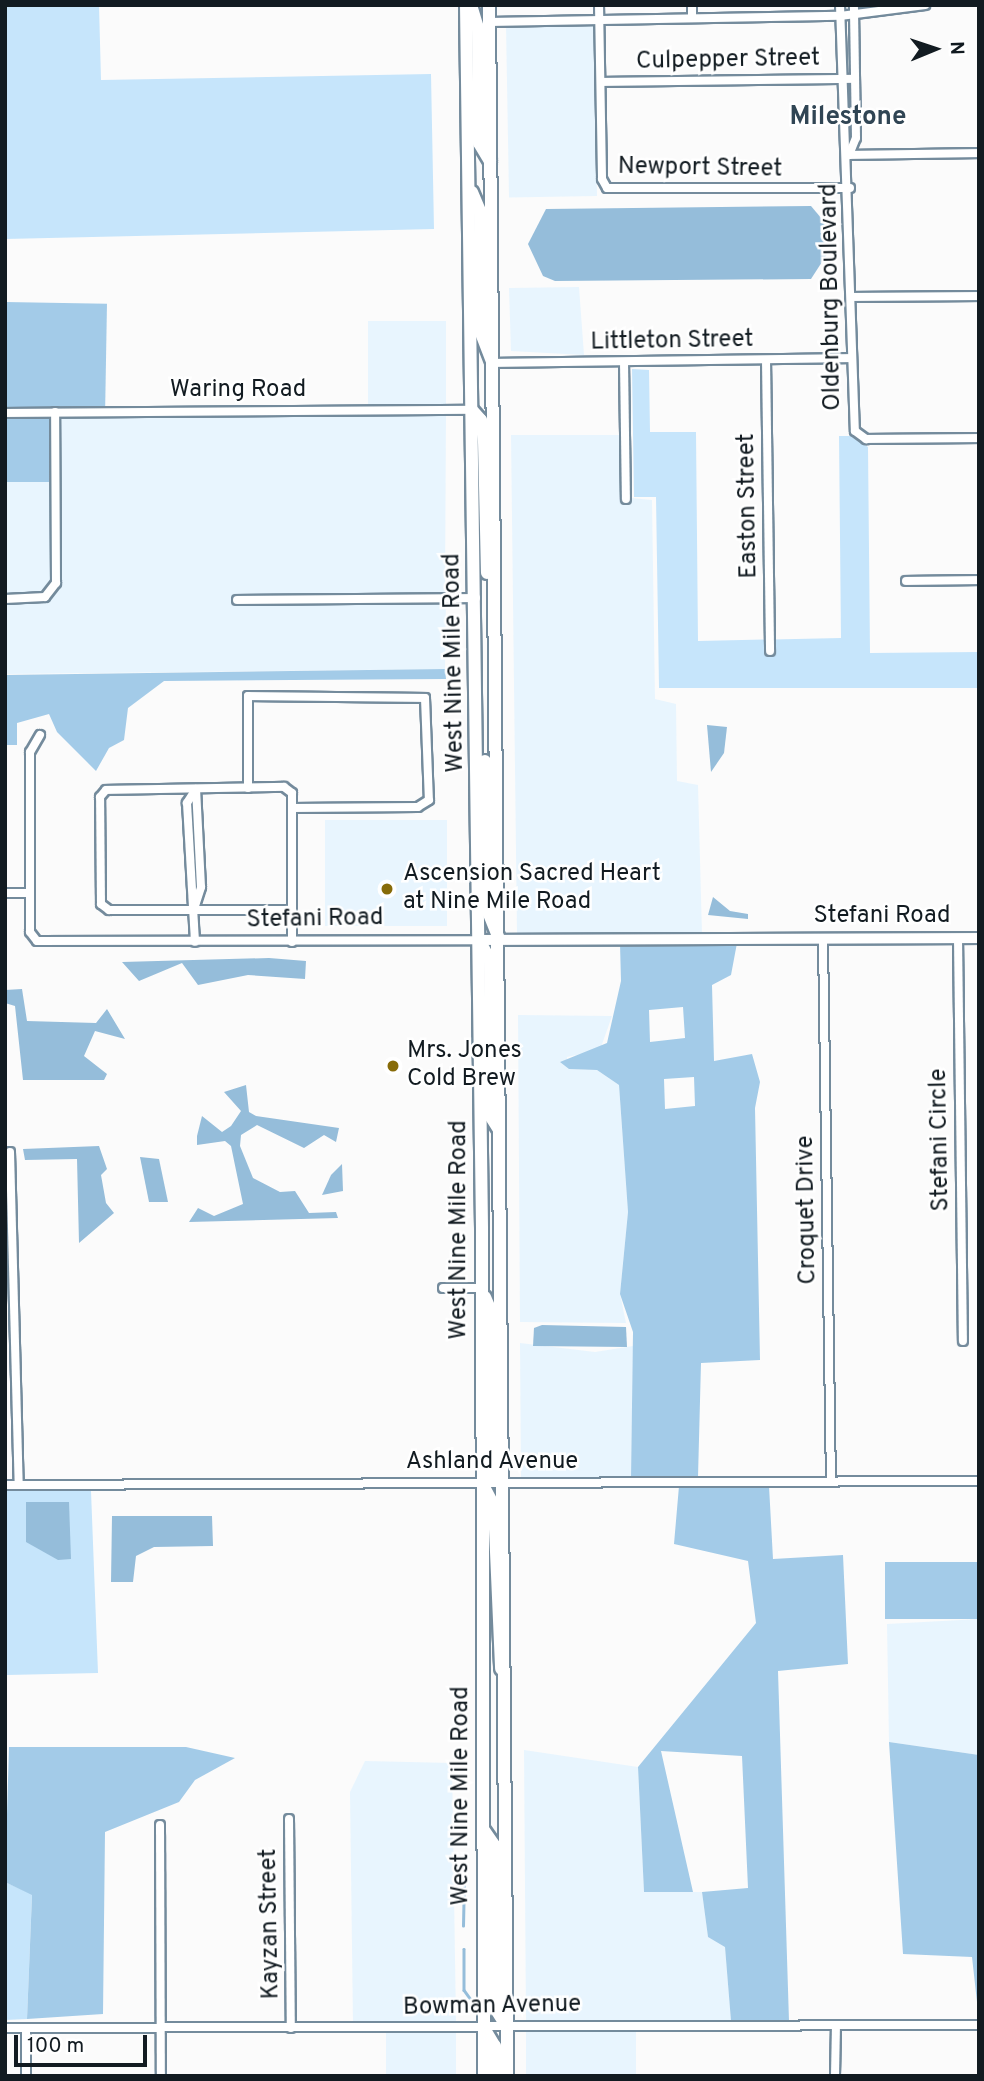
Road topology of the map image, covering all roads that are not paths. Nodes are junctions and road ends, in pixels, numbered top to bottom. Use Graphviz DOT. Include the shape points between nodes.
graph roads {
  1 [pos="468,5"];
  2 [pos="478,5"];
  3 [pos="489,5"];
  4 [pos="599,5"];
  5 [pos="692,5"];
  6 [pos="840,5"];
  7 [pos="925,5"];
  8 [pos="854,9"];
  9 [pos="840,16"];
  10 [pos="692,18"];
  11 [pos="599,19"];
  12 [pos="489,22"];
  13 [pos="841,79"];
  14 [pos="855,79"];
  15 [pos="601,82"];
  16 [pos="979,153"];
  17 [pos="849,155"];
  18 [pos="491,162"];
  19 [pos="469,185"];
  20 [pos="850,188"];
  21 [pos="979,296"];
  22 [pos="851,298"];
  23 [pos="852,358"];
  24 [pos="766,359"];
  25 [pos="624,362"];
  26 [pos="493,363"];
  27 [pos="472,410"];
  28 [pos="55,412"];
  29 [pos="5,413"];
  30 [pos="979,438"];
  31 [pos="626,499"];
  32 [pos="495,580"];
  33 [pos="979,580"];
  34 [pos="906,581"];
  35 [pos="476,598"];
  36 [pos="5,599"];
  37 [pos="237,600"];
  38 [pos="770,651"];
  39 [pos="40,735"];
  40 [pos="477,749"];
  41 [pos="248,788"];
  42 [pos="196,789"];
  43 [pos="292,807"];
  44 [pos="5,893"];
  45 [pos="30,893"];
  46 [pos="194,909"];
  47 [pos="292,910"];
  48 [pos="958,938"];
  49 [pos="979,938"];
  50 [pos="499,939"];
  51 [pos="823,939"];
  52 [pos="479,940"];
  53 [pos="194,942"];
  54 [pos="292,942"];
  55 [pos="500,1133"];
  56 [pos="10,1152"];
  57 [pos="443,1288"];
  58 [pos="482,1288"];
  59 [pos="963,1341"];
  60 [pos="979,1481"];
  61 [pos="831,1482"];
  62 [pos="482,1483"];
  63 [pos="503,1483"];
  64 [pos="5,1485"];
  65 [pos="19,1485"];
  66 [pos="505,1683"];
  67 [pos="289,1819"];
  68 [pos="160,1825"];
  69 [pos="483,1828"];
  70 [pos="836,2025"];
  71 [pos="979,2025"];
  72 [pos="507,2027"];
  73 [pos="5,2028"];
  74 [pos="26,2028"];
  75 [pos="161,2028"];
  76 [pos="291,2028"];
  77 [pos="484,2028"];
  78 [pos="26,2076"];
  79 [pos="161,2076"];
  80 [pos="484,2076"];
  81 [pos="496,2076"];
  82 [pos="507,2076"];
  83 [pos="835,2076"];
  1 -- 18 [label="main road" via="478,28 479,143"];
  1 -- 19 [label="main road, West Nine Mile Road"];
  2 -- 12 [label="main road"];
  3 -- 12 [label="main road, West Nine Mile Road"];
  4 -- 11 [label="street, Newport Street"];
  5 -- 10 [label="street"];
  6 -- 9 [label="street, Oldenburg Boulevard"];
  7 -- 8 [label="street"];
  8 -- 9 [label="street"];
  8 -- 14 [label="street, Oldenburg Boulevard"];
  9 -- 10 [label="street"];
  9 -- 13 [label="street, Oldenburg Boulevard"];
  10 -- 11 [label="street"];
  11 -- 12 [label="street"];
  11 -- 15 [label="street, Newport Street"];
  12 -- 18 [label="main road, West Nine Mile Road"];
  13 -- 14 [label="street, Culpepper Street"];
  13 -- 15 [label="street, Culpepper Street"];
  13 -- 17 [label="street, Oldenburg Boulevard" via="842,139"];
  14 -- 17 [label="street, Oldenburg Boulevard" via="856,138"];
  15 -- 20 [label="street, Newport Street" via="601,179 612,191"];
  16 -- 17 [label="street"];
  17 -- 20 [label="street, Oldenburg Boulevard"];
  18 -- 26 [label="main road, West Nine Mile Road"];
  19 -- 26 [label="main road" via="480,211 481,333"];
  19 -- 27 [label="main road, West Nine Mile Road"];
  20 -- 22 [label="street, Oldenburg Boulevard"];
  21 -- 22 [label="street"];
  22 -- 23 [label="street, Oldenburg Boulevard"];
  23 -- 24 [label="street, Littleton Street"];
  23 -- 30 [label="street, Oldenburg Boulevard" via="853,424 859,436"];
  24 -- 25 [label="street, Littleton Street"];
  24 -- 38 [label="street, Easton Street"];
  25 -- 26 [label="street, Littleton Street"];
  25 -- 31 [label="street"];
  26 -- 32 [label="main road, West Nine Mile Road"];
  27 -- 28 [label="street, Waring Road"];
  27 -- 32 [label="main road" via="481,420 487,573"];
  27 -- 35 [label="main road, West Nine Mile Road"];
  28 -- 29 [label="street, Waring Road"];
  28 -- 36 [label="street" via="56,583 45,597"];
  32 -- 50 [label="main road, West Nine Mile Road"];
  33 -- 34 [label="street"];
  35 -- 37 [label="street"];
  35 -- 40 [label="main road, West Nine Mile Road"];
  39 -- 45 [label="street" via="30,752"];
  40 -- 50 [label="main road" via="485,761 490,929"];
  40 -- 52 [label="main road, West Nine Mile Road"];
  41 -- 42 [label="street"];
  41 -- 43 [label="street" via="284,787 292,793"];
  41 -- 43 [label="street" via="248,696 425,698 429,800 418,807"];
  42 -- 46 [label="street" via="201,887"];
  42 -- 46 [label="street" via="187,803"];
  42 -- 46 [label="street" via="106,790 100,797 101,904 109,910"];
  43 -- 47 [label="street"];
  44 -- 45 [label="street"];
  45 -- 53 [label="street, Stefani Road" via="33,936 43,943"];
  46 -- 47 [label="street"];
  46 -- 53 [label="street"];
  47 -- 54 [label="street"];
  48 -- 49 [label="street, Stefani Road"];
  48 -- 51 [label="street, Stefani Road"];
  48 -- 59 [label="street, Stefani Circle"];
  50 -- 51 [label="street, Stefani Road"];
  50 -- 52 [label="street, Stefani Road"];
  50 -- 55 [label="main road, West Nine Mile Road"];
  51 -- 61 [label="street, Croquet Drive"];
  52 -- 54 [label="street, Stefani Road"];
  52 -- 55 [label="main road" via="490,960 491,1117"];
  52 -- 58 [label="main road, West Nine Mile Road"];
  53 -- 54 [label="street, Stefani Road"];
  55 -- 63 [label="main road, West Nine Mile Road"];
  56 -- 65 [label="street"];
  57 -- 58 [label="street"];
  58 -- 62 [label="main road, West Nine Mile Road"];
  58 -- 63 [label="main road" via="492,1316 494,1476"];
  60 -- 61 [label="street, Ashland Avenue"];
  61 -- 63 [label="street, Ashland Avenue"];
  62 -- 63 [label="street, Ashland Avenue"];
  62 -- 65 [label="street, Ashland Avenue"];
  62 -- 66 [label="main road" via="493,1495 495,1650"];
  62 -- 69 [label="main road, West Nine Mile Road"];
  63 -- 66 [label="main road, West Nine Mile Road"];
  64 -- 65 [label="street, Ashland Avenue"];
  66 -- 72 [label="main road, West Nine Mile Road"];
  67 -- 76 [label="street, Kayzan Street"];
  68 -- 75 [label="street"];
  69 -- 72 [label="main road" via="495,1846 495,2008"];
  69 -- 77 [label="main road, West Nine Mile Road"];
  70 -- 71 [label="street, Bowman Avenue"];
  70 -- 72 [label="street, Bowman Avenue"];
  70 -- 83 [label="street"];
  72 -- 77 [label="street, Bowman Avenue"];
  72 -- 82 [label="main road, West Nine Mile Road"];
  73 -- 74 [label="street, Bowman Avenue"];
  74 -- 75 [label="street, Bowman Avenue"];
  74 -- 78 [label="street"];
  75 -- 76 [label="street, Bowman Avenue"];
  75 -- 79 [label="street"];
  76 -- 77 [label="street, Bowman Avenue"];
  77 -- 80 [label="main road, West Nine Mile Road"];
  77 -- 81 [label="main road" via="495,2046"];
}
